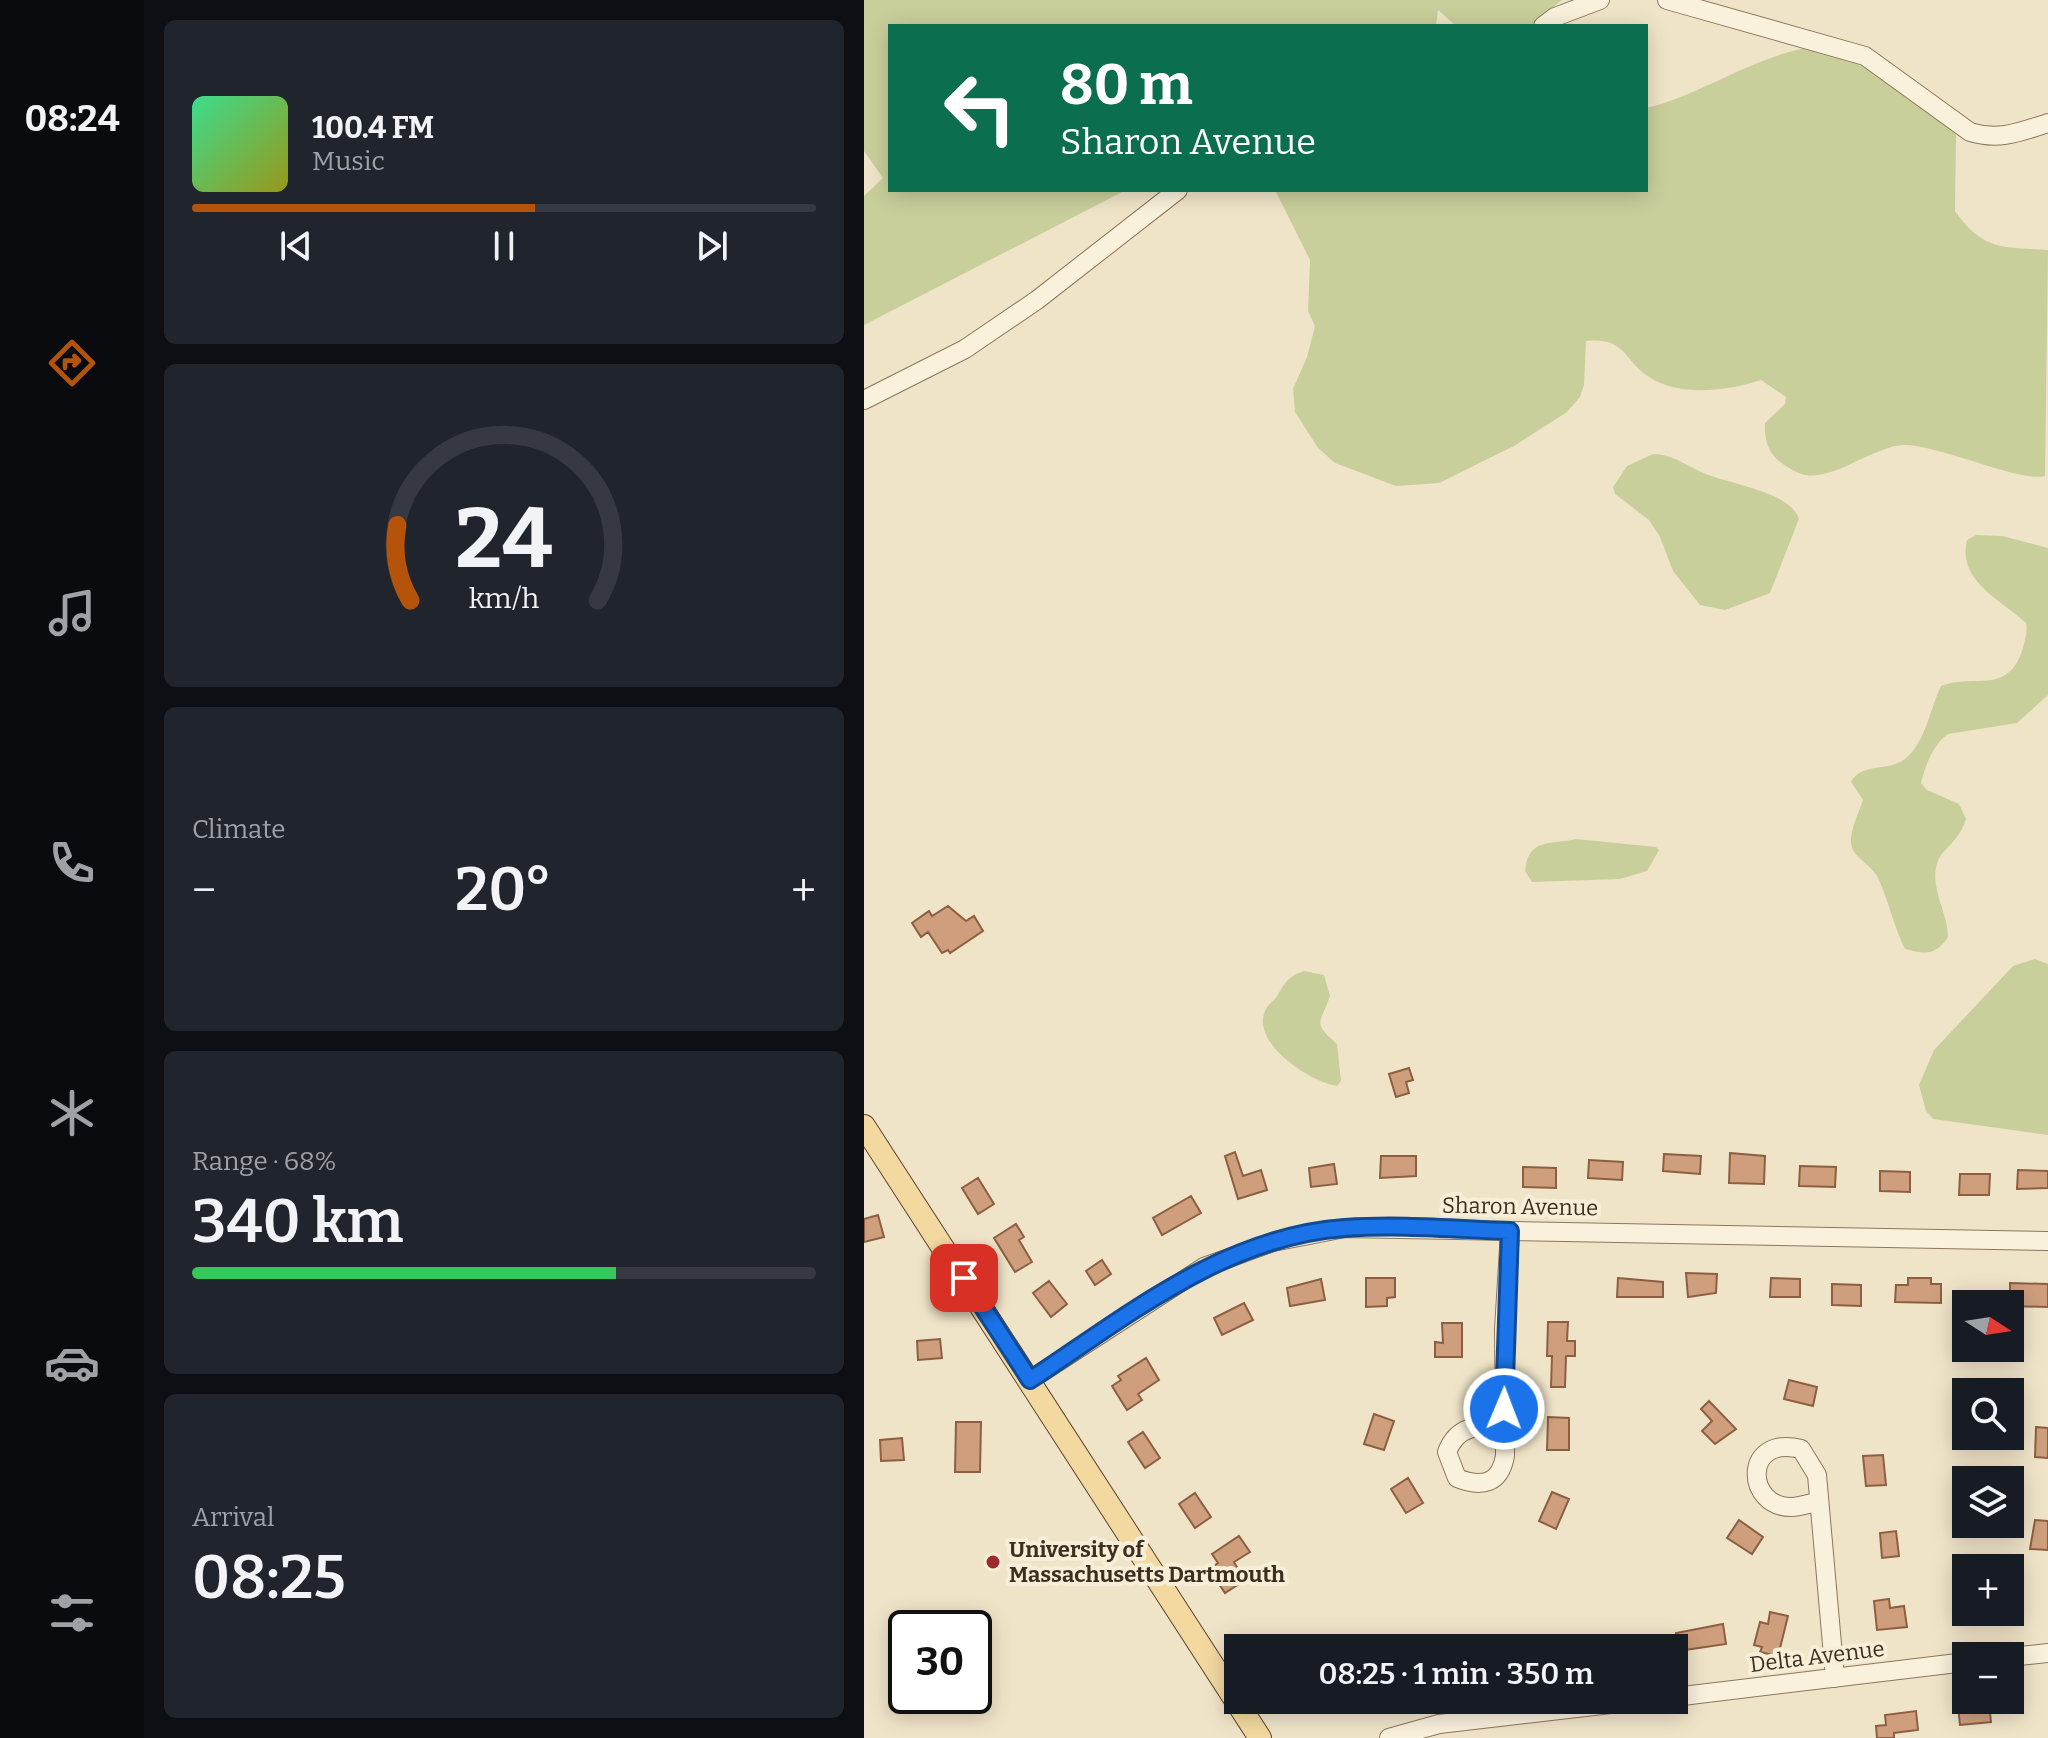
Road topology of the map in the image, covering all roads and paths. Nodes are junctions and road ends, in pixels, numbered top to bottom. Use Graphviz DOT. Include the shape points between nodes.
graph roads {
  1 [pos="1600,0"];
  2 [pos="1667,0"];
  3 [pos="1546,24"];
  4 [pos="2048,123"];
  5 [pos="1175,192"];
  6 [pos="864,400"];
  7 [pos="864,1126"];
  8 [pos="1510,1231"];
  9 [pos="2048,1241"];
  10 [pos="1030,1380"];
  11 [pos="1504,1430"];
  12 [pos="1818,1502"];
  13 [pos="2048,1653"];
  14 [pos="2024,1656"];
  15 [pos="1952,1664"];
  16 [pos="1835,1678"];
  17 [pos="1688,1695"];
  18 [pos="1525,1714"];
  19 [pos="1260,1738"];
  20 [pos="1389,1738"];
  1 -- 3 [label="street"];
  2 -- 4 [label="street" via="1865,56 1970,132 1989,138"];
  5 -- 6 [label="street" via="965,349"];
  7 -- 10 [label="main road"];
  8 -- 9 [label="street, Sharon Avenue"];
  8 -- 10 [label="street, Sharon Avenue" via="1345,1228 1273,1242 1204,1267"];
  8 -- 11 [label="street"];
  10 -- 19 [label="main road"];
  12 -- 16 [label="street"];
  13 -- 14 [label="street"];
  15 -- 16 [label="street, Delta Avenue"];
  16 -- 17 [label="street, Delta Avenue"];
  18 -- 20 [label="street" via="1439,1724"];
}
